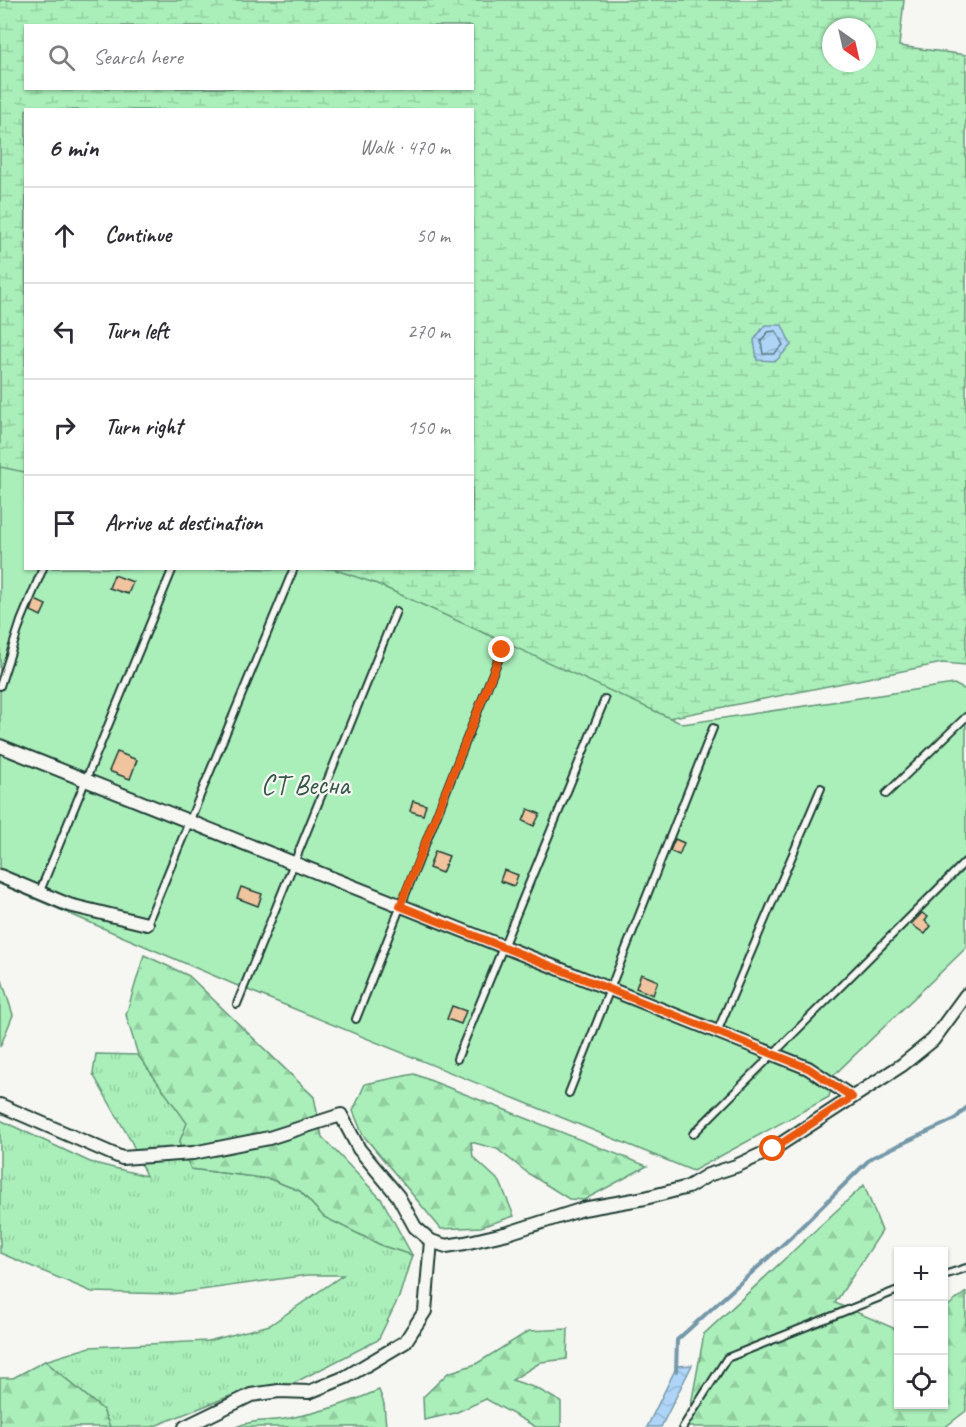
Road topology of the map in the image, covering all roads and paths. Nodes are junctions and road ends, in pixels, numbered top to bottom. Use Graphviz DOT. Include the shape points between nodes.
graph roads {
  1 [pos="42,570"];
  2 [pos="172,570"];
  3 [pos="293,570"];
  4 [pos="396,611"];
  5 [pos="502,650"];
  6 [pos="0,686"];
  7 [pos="605,699"];
  8 [pos="966,717"];
  9 [pos="713,728"];
  10 [pos="0,746"];
  11 [pos="87,780"];
  12 [pos="821,788"];
  13 [pos="886,794"];
  14 [pos="191,822"];
  15 [pos="966,861"];
  16 [pos="296,864"];
  17 [pos="0,876"];
  18 [pos="40,891"];
  19 [pos="400,906"];
  20 [pos="147,924"];
  21 [pos="504,948"];
  22 [pos="609,989"];
  23 [pos="966,995"];
  24 [pos="237,1004"];
  25 [pos="356,1019"];
  26 [pos="717,1032"];
  27 [pos="771,1053"];
  28 [pos="457,1059"];
  29 [pos="569,1093"];
  30 [pos="852,1097"];
  31 [pos="0,1105"];
  32 [pos="693,1134"];
  33 [pos="431,1241"];
  34 [pos="966,1268"];
  35 [pos="948,1274"];
  36 [pos="894,1292"];
  37 [pos="185,1427"];
  38 [pos="683,1427"];
  1 -- 6 [label="lane"];
  2 -- 11 [label="lane"];
  3 -- 14 [label="lane"];
  4 -- 16 [label="lane"];
  5 -- 19 [label="lane"];
  7 -- 21 [label="lane"];
  8 -- 13 [label="lane"];
  9 -- 22 [label="lane"];
  10 -- 11 [label="street"];
  11 -- 14 [label="street"];
  11 -- 18 [label="lane"];
  12 -- 26 [label="lane"];
  14 -- 16 [label="street"];
  14 -- 20 [label="lane"];
  15 -- 27 [label="lane"];
  16 -- 19 [label="street"];
  16 -- 24 [label="lane"];
  17 -- 18 [label="street"];
  18 -- 20 [label="street" via="69,905"];
  19 -- 21 [label="street"];
  19 -- 25 [label="lane"];
  21 -- 22 [label="street"];
  21 -- 28 [label="lane"];
  22 -- 26 [label="street"];
  22 -- 29 [label="lane"];
  23 -- 30 [label="street" via="933,1040"];
  26 -- 27 [label="street"];
  27 -- 30 [label="street" via="808,1068"];
  27 -- 32 [label="lane"];
  30 -- 33 [label="street" via="773,1149 688,1187 583,1209 465,1243 446,1246"];
  31 -- 33 [label="street" via="122,1158 193,1153 269,1138 341,1115 359,1149 398,1196 415,1227"];
  33 -- 37 [label="street" via="425,1311 405,1342 346,1377 309,1392 251,1395"];
  34 -- 35 [label="lane"];
  36 -- 38 [label="lane" via="727,1358"];
}
